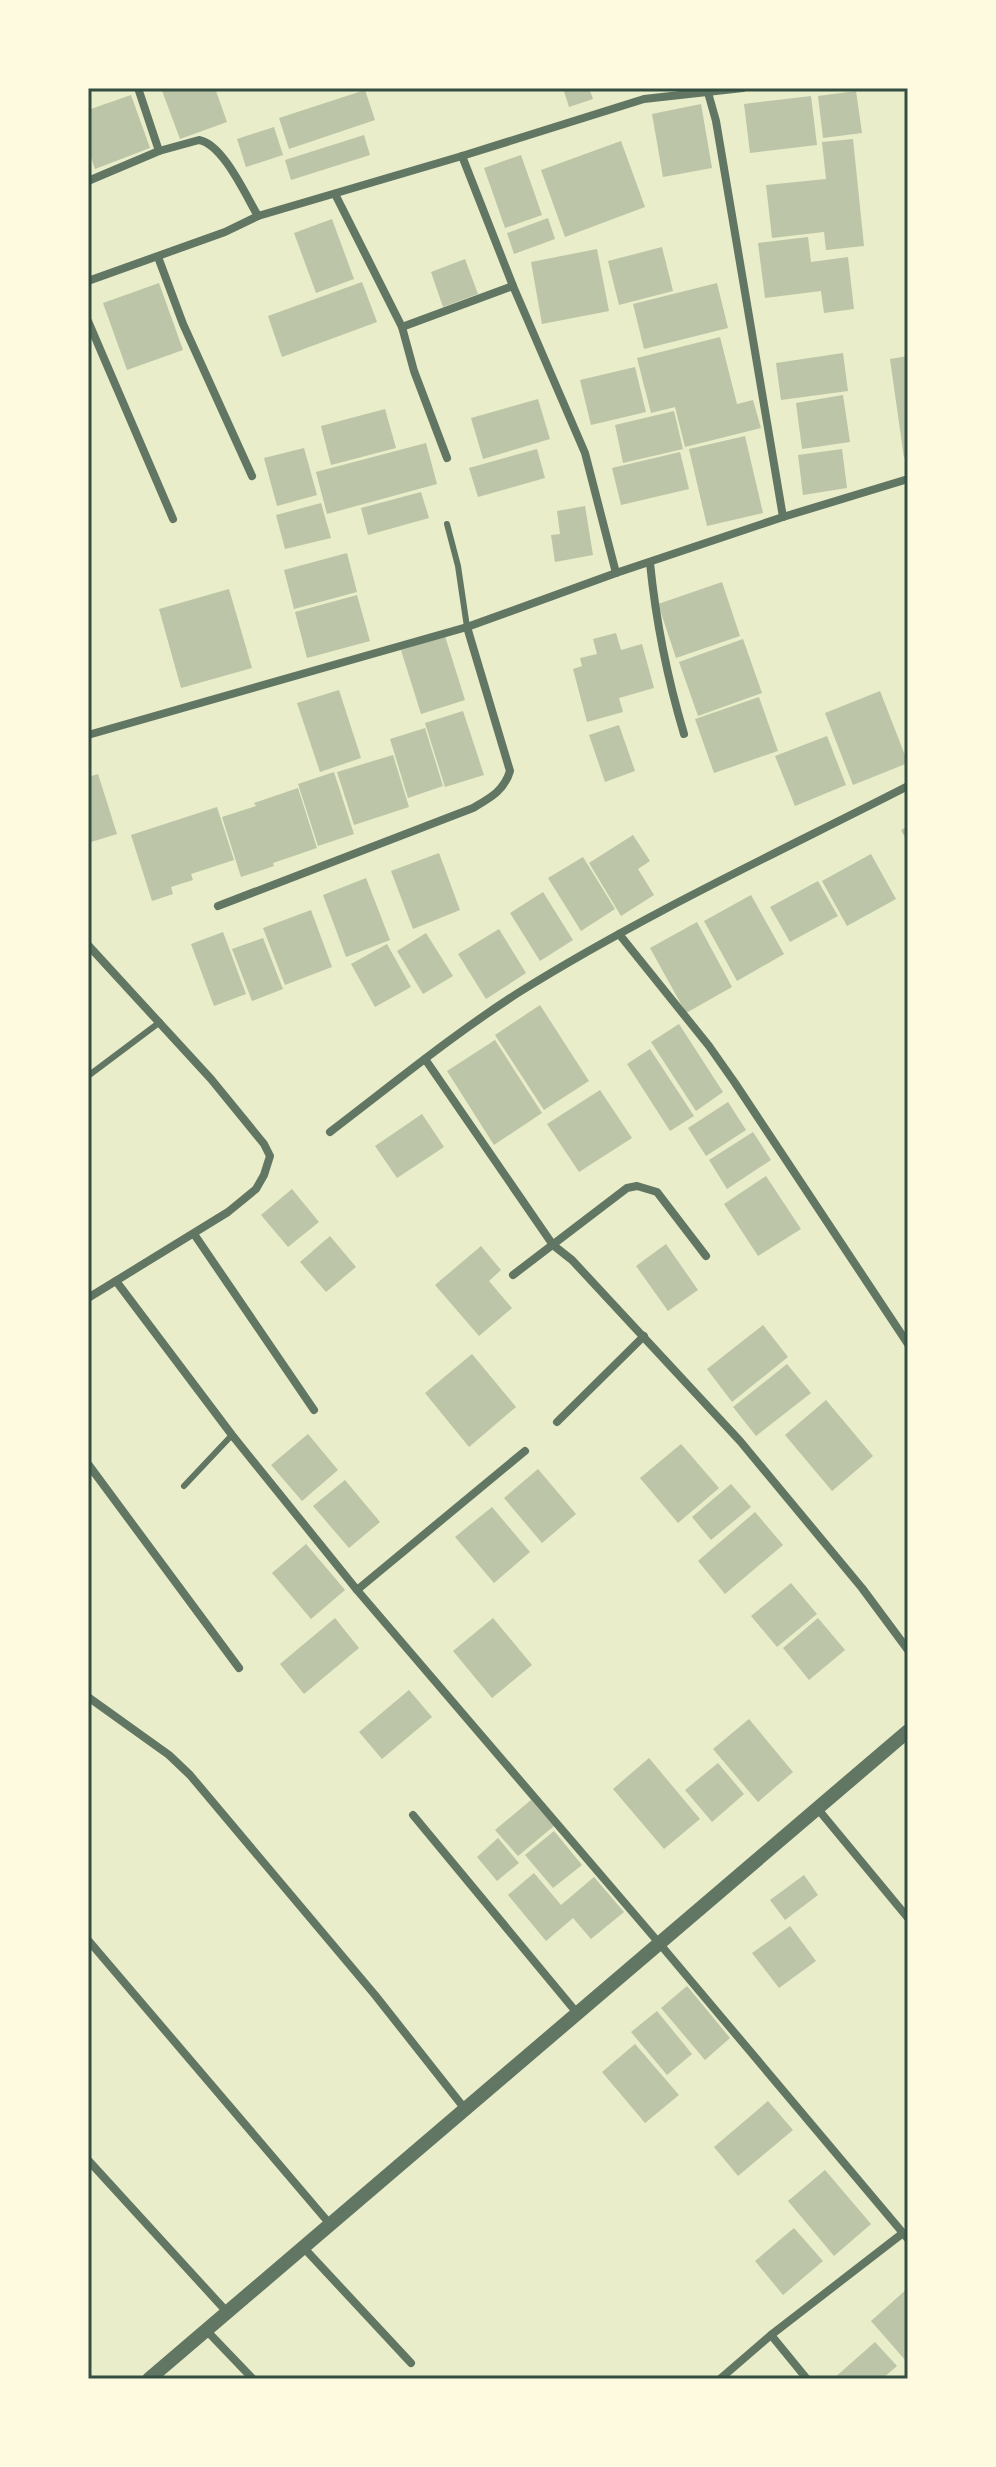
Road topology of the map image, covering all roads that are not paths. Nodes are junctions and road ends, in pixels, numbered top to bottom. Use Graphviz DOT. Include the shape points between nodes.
graph roads {
  1 [pos="138,88"];
  2 [pos="743,88"];
  3 [pos="707,89"];
  4 [pos="159,151"];
  5 [pos="462,156"];
  6 [pos="88,181"];
  7 [pos="335,194"];
  8 [pos="258,216"];
  9 [pos="158,257"];
  10 [pos="88,281"];
  11 [pos="513,286"];
  12 [pos="88,321"];
  13 [pos="402,327"];
  14 [pos="447,458"];
  15 [pos="252,476"];
  16 [pos="908,479"];
  17 [pos="783,517"];
  18 [pos="173,519"];
  19 [pos="447,524"];
  20 [pos="650,563"];
  21 [pos="616,573"];
  22 [pos="467,627"];
  23 [pos="684,734"];
  24 [pos="88,735"];
  25 [pos="908,786"];
  26 [pos="218,906"];
  27 [pos="619,934"];
  28 [pos="88,945"];
  29 [pos="160,1022"];
  30 [pos="425,1059"];
  31 [pos="88,1076"];
  32 [pos="330,1132"];
  33 [pos="194,1234"];
  34 [pos="553,1245"];
  35 [pos="706,1256"];
  36 [pos="513,1275"];
  37 [pos="116,1281"];
  38 [pos="88,1298"];
  39 [pos="644,1336"];
  40 [pos="908,1344"];
  41 [pos="314,1410"];
  42 [pos="557,1422"];
  43 [pos="232,1435"];
  44 [pos="525,1451"];
  45 [pos="88,1464"];
  46 [pos="184,1486"];
  47 [pos="357,1590"];
  48 [pos="908,1650"];
  49 [pos="239,1668"];
  50 [pos="88,1697"];
  51 [pos="908,1731"];
  52 [pos="822,1805"];
  53 [pos="413,1815"];
  54 [pos="908,1918"];
  55 [pos="88,1940"];
  56 [pos="659,1943"];
  57 [pos="577,2013"];
  58 [pos="465,2109"];
  59 [pos="88,2160"];
  60 [pos="329,2223"];
  61 [pos="906,2236"];
  62 [pos="303,2247"];
  63 [pos="227,2312"];
  64 [pos="206,2330"];
  65 [pos="771,2335"];
  66 [pos="411,2363"];
  67 [pos="149,2379"];
  68 [pos="253,2379"];
  69 [pos="720,2379"];
  70 [pos="807,2379"];
  1 -- 4 [label="street"];
  2 -- 3 [label="street"];
  3 -- 5 [label="street" via="644,99"];
  3 -- 17 [label="street"];
  4 -- 6 [label="street"];
  4 -- 8 [label="street" via="199,140 213,146"];
  5 -- 7 [label="street"];
  5 -- 11 [label="street"];
  7 -- 8 [label="street"];
  7 -- 13 [label="street"];
  8 -- 9 [label="street"];
  9 -- 10 [label="street"];
  9 -- 15 [label="street"];
  11 -- 13 [label="street"];
  11 -- 21 [label="street" via="585,453"];
  12 -- 18 [label="street"];
  13 -- 14 [label="street"];
  16 -- 17 [label="street"];
  17 -- 20 [label="street"];
  19 -- 22 [label="lane"];
  20 -- 21 [label="street"];
  20 -- 23 [label="street" via="668,683"];
  21 -- 22 [label="street"];
  22 -- 24 [label="street"];
  22 -- 26 [label="street" via="510,771 506,784 473,808"];
  25 -- 27 [label="street"];
  27 -- 30 [label="street" via="520,992"];
  27 -- 40 [label="street" via="709,1046"];
  28 -- 29 [label="street"];
  29 -- 31 [label="lane"];
  29 -- 33 [label="street" via="270,1156 256,1189"];
  30 -- 32 [label="street"];
  30 -- 34 [label="street"];
  33 -- 37 [label="street"];
  33 -- 41 [label="street"];
  34 -- 35 [label="street" via="627,1188 637,1186 657,1192"];
  34 -- 36 [label="street"];
  34 -- 39 [label="street"];
  37 -- 38 [label="street"];
  37 -- 43 [label="street"];
  39 -- 42 [label="street"];
  39 -- 48 [label="street" via="740,1441"];
  43 -- 46 [label="lane"];
  43 -- 47 [label="street"];
  44 -- 47 [label="street"];
  45 -- 49 [label="street"];
  47 -- 56 [label="street"];
  50 -- 58 [label="street" via="190,1775"];
  51 -- 52 [label="street"];
  52 -- 54 [label="street"];
  52 -- 56 [label="street"];
  53 -- 57 [label="street"];
  55 -- 60 [label="street"];
  56 -- 57 [label="street"];
  56 -- 61 [label="street"];
  57 -- 58 [label="street"];
  58 -- 60 [label="street"];
  59 -- 63 [label="street"];
  60 -- 62 [label="street"];
  61 -- 65 [label="street"];
  62 -- 63 [label="street"];
  62 -- 66 [label="street"];
  63 -- 64 [label="street"];
  64 -- 67 [label="street"];
  64 -- 68 [label="street"];
  65 -- 69 [label="street"];
  65 -- 70 [label="street"];
}
